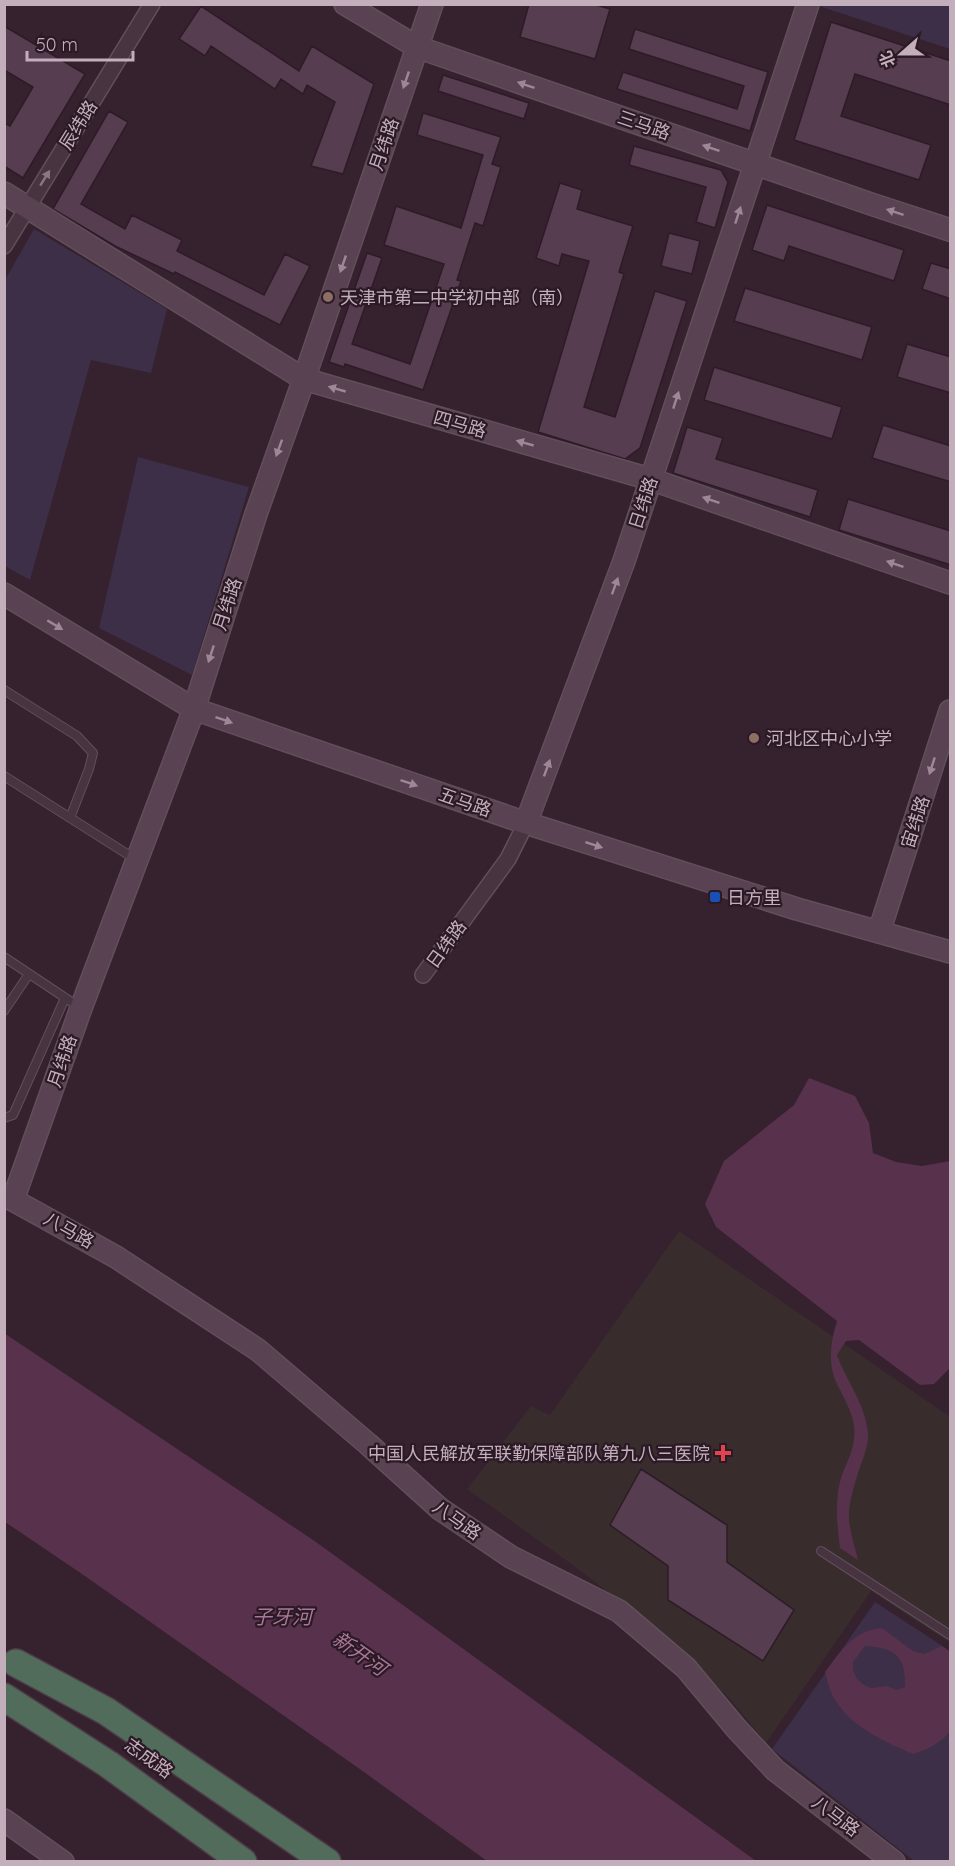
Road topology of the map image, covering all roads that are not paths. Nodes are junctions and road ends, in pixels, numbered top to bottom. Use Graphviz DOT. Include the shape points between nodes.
graph roads {
  1 [pos="152,4"];
  2 [pos="345,4"];
  3 [pos="432,4"];
  4 [pos="808,4"];
  5 [pos="417,47"];
  6 [pos="755,163"];
  7 [pos="4,193"];
  8 [pos="28,207"];
  9 [pos="951,230"];
  10 [pos="4,246"];
  11 [pos="304,380"];
  12 [pos="650,479"];
  13 [pos="951,583"];
  14 [pos="4,594"];
  15 [pos="4,690"];
  16 [pos="194,709"];
  17 [pos="951,711"];
  18 [pos="4,776"];
  19 [pos="70,818"];
  20 [pos="526,823"];
  21 [pos="137,860"];
  22 [pos="879,932"];
  23 [pos="951,952"];
  24 [pos="4,957"];
  25 [pos="29,974"];
  26 [pos="423,975"];
  27 [pos="73,1003"];
  28 [pos="4,1011"];
  29 [pos="4,1118"];
  30 [pos="9,1197"];
  31 [pos="821,1551"];
  32 [pos="951,1635"];
  33 [pos="10,1659"];
  34 [pos="4,1697"];
  35 [pos="4,1704"];
  36 [pos="4,1820"];
  37 [pos="63,1862"];
  38 [pos="212,1862"];
  39 [pos="243,1862"];
  40 [pos="293,1862"];
  41 [pos="327,1862"];
  42 [pos="894,1862"];
  8 -- 1 [label="street, 辰纬路, one-way"];
  2 -- 5 [label="street, 三马路"];
  3 -- 5 [label="street, 月纬路"];
  4 -- 6 [label="street, 日纬路"];
  6 -- 5 [label="street, 三马路, one-way"];
  5 -- 11 [label="street, 月纬路, one-way"];
  9 -- 6 [label="street, 三马路, one-way"];
  12 -- 6 [label="street, 日纬路, one-way"];
  7 -- 8 [label="street, 四马路"];
  8 -- 10 [label="street, 辰纬路"];
  8 -- 11 [label="street, 四马路"];
  12 -- 11 [label="street, 四马路, one-way"];
  11 -- 16 [label="street, 月纬路, one-way" via="256,514"];
  13 -- 12 [label="street, 四马路, one-way"];
  20 -- 12 [label="street, 日纬路, one-way" via="624,561"];
  14 -- 16 [label="street, 五马路, one-way"];
  15 -- 19 [label="lane" via="76,736 93,753"];
  16 -- 20 [label="street, 五马路, one-way"];
  16 -- 21 [label="street, 月纬路"];
  17 -- 22 [label="street, 宙纬路, one-way"];
  18 -- 19 [label="lane"];
  19 -- 21 [label="lane"];
  20 -- 22 [label="street, 五马路, one-way"];
  20 -- 26 [label="street, 日纬路" via="508,859"];
  21 -- 27 [label="street, 月纬路"];
  22 -- 23 [label="street, 五马路"];
  24 -- 25 [label="lane"];
  25 -- 27 [label="lane"];
  25 -- 28 [label="lane"];
  27 -- 29 [label="lane" via="13,1115"];
  27 -- 30 [label="street, 月纬路"];
  30 -- 42 [label="street, 八马路" via="116,1257 258,1350 440,1509 511,1557 619,1611 687,1668 775,1770"];
  31 -- 32 [label="lane"];
  33 -- 40 [label="highway, 志成路"];
  33 -- 41 [label="highway" via="106,1711"];
  34 -- 39 [label="highway, 志成路" via="108,1764"];
  35 -- 38 [label="highway"];
  36 -- 37 [label="street"];
}
